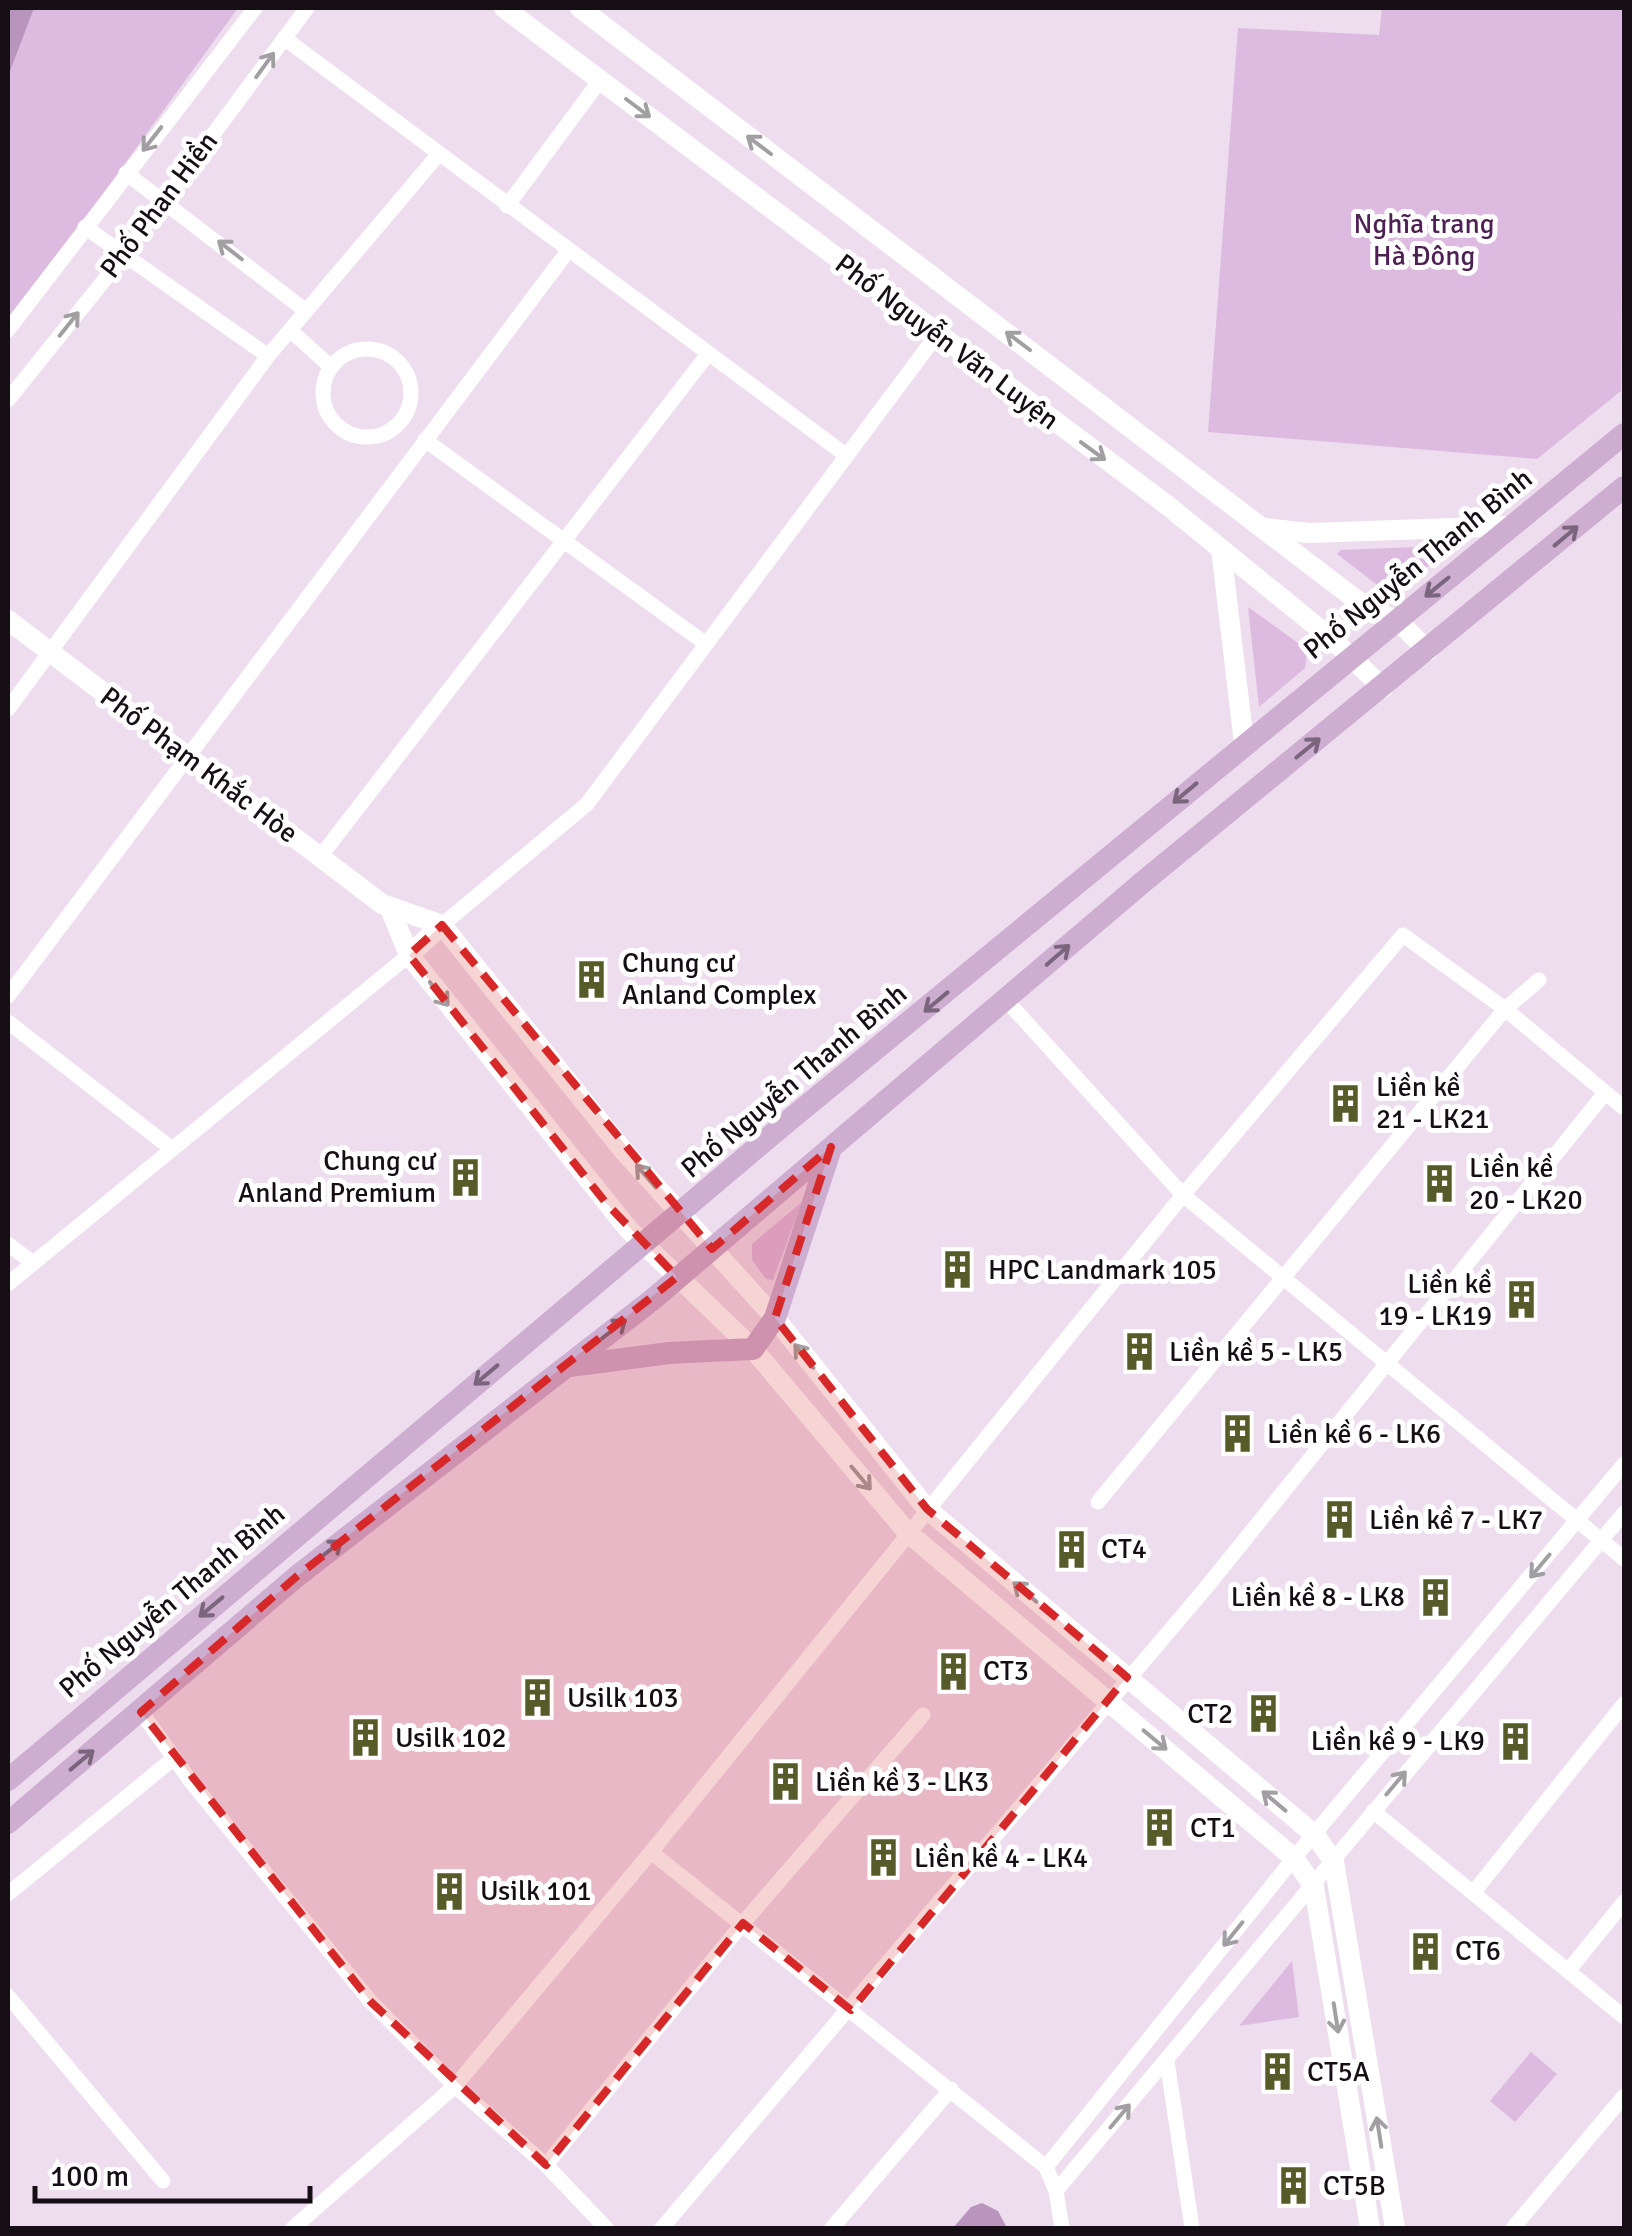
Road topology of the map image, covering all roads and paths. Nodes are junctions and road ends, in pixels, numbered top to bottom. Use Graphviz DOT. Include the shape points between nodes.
graph roads {
  1 [pos="255,8"];
  2 [pos="307,8"];
  3 [pos="504,8"];
  4 [pos="580,8"];
  5 [pos="284,38"];
  6 [pos="600,79"];
  7 [pos="438,155"];
  8 [pos="126,173"];
  9 [pos="163,197"];
  10 [pos="506,206"];
  11 [pos="85,227"];
  12 [pos="124,251"];
  13 [pos="568,251"];
  14 [pos="306,310"];
  15 [pos="8,330"];
  16 [pos="290,330"];
  17 [pos="936,336"];
  18 [pos="708,354"];
  19 [pos="268,356"];
  20 [pos="330,366"];
  21 [pos="8,400"];
  22 [pos="1624,434"];
  23 [pos="425,440"];
  24 [pos="847,456"];
  25 [pos="1624,487"];
  26 [pos="1513,526"];
  27 [pos="1263,527"];
  28 [pos="560,542"];
  29 [pos="1221,549"];
  30 [pos="8,620"];
  31 [pos="1397,620"];
  32 [pos="706,644"];
  33 [pos="1428,651"];
  34 [pos="51,652"];
  35 [pos="1351,656"];
  36 [pos="1383,688"];
  37 [pos="8,709"];
  38 [pos="1244,743"];
  39 [pos="186,755"];
  40 [pos="320,857"];
  41 [pos="391,910"];
  42 [pos="442,925"];
  43 [pos="408,954"];
  44 [pos="1540,980"];
  45 [pos="8,996"];
  46 [pos="1006,1000"];
  47 [pos="1505,1009"];
  48 [pos="8,1022"];
  49 [pos="1605,1093"];
  50 [pos="1624,1108"];
  51 [pos="832,1147"];
  52 [pos="172,1148"];
  53 [pos="1183,1195"];
  54 [pos="680,1216"];
  55 [pos="8,1244"];
  56 [pos="643,1247"];
  57 [pos="712,1248"];
  58 [pos="33,1264"];
  59 [pos="677,1277"];
  60 [pos="1280,1278"];
  61 [pos="8,1284"];
  62 [pos="775,1318"];
  63 [pos="753,1349"];
  64 [pos="1385,1364"];
  65 [pos="565,1366"];
  66 [pos="1624,1464"];
  67 [pos="1098,1502"];
  68 [pos="926,1509"];
  69 [pos="1624,1513"];
  70 [pos="1579,1520"];
  71 [pos="908,1532"];
  72 [pos="1602,1540"];
  73 [pos="1624,1558"];
  74 [pos="1127,1677"];
  75 [pos="1109,1700"];
  76 [pos="1624,1704"];
  77 [pos="140,1712"];
  78 [pos="922,1715"];
  79 [pos="174,1758"];
  80 [pos="8,1780"];
  81 [pos="1372,1811"];
  82 [pos="8,1823"];
  83 [pos="1315,1835"];
  84 [pos="651,1852"];
  85 [pos="1294,1858"];
  86 [pos="1334,1862"];
  87 [pos="1314,1888"];
  88 [pos="1473,1893"];
  89 [pos="8,1894"];
  90 [pos="1624,1902"];
  91 [pos="743,1923"];
  92 [pos="1568,1970"];
  93 [pos="8,1996"];
  94 [pos="852,2010"];
  95 [pos="1624,2016"];
  96 [pos="1167,2061"];
  97 [pos="455,2086"];
  98 [pos="951,2089"];
  99 [pos="1624,2096"];
  100 [pos="546,2165"];
  101 [pos="1046,2167"];
  102 [pos="162,2181"];
  103 [pos="1056,2191"];
  104 [pos="292,2228"];
  105 [pos="606,2228"];
  106 [pos="662,2228"];
  107 [pos="832,2228"];
  108 [pos="1062,2228"];
  109 [pos="1192,2228"];
  110 [pos="1370,2228"];
  111 [pos="1395,2228"];
  112 [pos="1513,2228"];
  1 -- 8 [label="street, Phố Phan Hiền, one-way"];
  2 -- 5 [label="street, Phố Phan Hiền"];
  3 -- 6 [label="street, Phố Nguyễn Văn Luyện"];
  27 -- 4 [label="street, Phố Nguyễn Văn Luyện, one-way"];
  5 -- 7 [label="street"];
  9 -- 5 [label="street, Phố Phan Hiền, one-way"];
  6 -- 10 [label="street"];
  6 -- 17 [label="street, Phố Nguyễn Văn Luyện, one-way"];
  7 -- 10 [label="street"];
  7 -- 14 [label="street"];
  8 -- 9 [label="street"];
  8 -- 11 [label="street, Phố Phan Hiền"];
  9 -- 12 [label="street, Phố Phan Hiền"];
  14 -- 9 [label="street, one-way"];
  10 -- 13 [label="street"];
  11 -- 12 [label="street"];
  11 -- 15 [label="street, Phố Phan Hiền"];
  12 -- 19 [label="street"];
  21 -- 12 [label="street, Phố Phan Hiền, one-way"];
  13 -- 18 [label="street"];
  13 -- 23 [label="street"];
  14 -- 16 [label="street"];
  16 -- 19 [label="street"];
  16 -- 20 [label="street"];
  17 -- 24 [label="street"];
  17 -- 29 [label="street, Phố Nguyễn Văn Luyện, one-way"];
  18 -- 24 [label="street"];
  18 -- 28 [label="street"];
  19 -- 34 [label="street"];
  20 -- 20 [label="street" via="321,393 330,420 353,436 382,436 404,420 414,393 404,366 382,349 353,349"];
  22 -- 26 [label="main road, Phố Nguyễn Thanh Bình"];
  23 -- 28 [label="street"];
  23 -- 39 [label="street"];
  24 -- 32 [label="street"];
  33 -- 25 [label="main road, one-way"];
  26 -- 27 [label="street" via="1309,533"];
  26 -- 31 [label="main road, Phố Nguyễn Thanh Bình, one-way"];
  27 -- 31 [label="street, Phố Nguyễn Văn Luyện" via="1367,608"];
  28 -- 32 [label="street"];
  28 -- 40 [label="street"];
  29 -- 35 [label="street, Phố Nguyễn Văn Luyện"];
  29 -- 38 [label="street"];
  30 -- 34 [label="street, Phố Phạm Khắc Hòe"];
  31 -- 33 [label="street, Phố Nguyễn Văn Luyện"];
  31 -- 35 [label="main road, Phố Nguyễn Thanh Bình"];
  32 -- 42 [label="street" via="587,804"];
  33 -- 36 [label="main road"];
  34 -- 37 [label="street"];
  34 -- 39 [label="street, Phố Phạm Khắc Hòe"];
  35 -- 36 [label="street, Phố Nguyễn Văn Luyện"];
  35 -- 38 [label="main road, Phố Nguyễn Thanh Bình"];
  46 -- 36 [label="main road, one-way"];
  38 -- 54 [label="main road, Phố Nguyễn Thanh Bình, one-way"];
  39 -- 40 [label="street, Phố Phạm Khắc Hòe"];
  39 -- 45 [label="street"];
  40 -- 41 [label="street, Phố Phạm Khắc Hòe"];
  41 -- 42 [label="street, Phố Phạm Khắc Hòe"];
  41 -- 43 [label="street"];
  42 -- 43 [label="street"];
  54 -- 42 [label="street, one-way"];
  43 -- 52 [label="street"];
  43 -- 56 [label="street, one-way"];
  44 -- 47 [label="street"];
  46 -- 51 [label="main road"];
  46 -- 53 [label="street"];
  47 -- 49 [label="street"];
  47 -- 53 [label="street" via="1403,935"];
  47 -- 60 [label="street"];
  48 -- 52 [label="street"];
  49 -- 50 [label="street"];
  49 -- 64 [label="street"];
  51 -- 57 [label="main road"];
  51 -- 62 [label="main road"];
  52 -- 58 [label="street"];
  53 -- 60 [label="street"];
  53 -- 68 [label="street"];
  54 -- 56 [label="main road, Phố Nguyễn Thanh Bình"];
  54 -- 57 [label="street"];
  55 -- 58 [label="street"];
  56 -- 59 [label="street"];
  56 -- 80 [label="main road, Phố Nguyễn Thanh Bình, one-way"];
  57 -- 59 [label="main road"];
  57 -- 62 [label="street"];
  58 -- 61 [label="street"];
  59 -- 63 [label="street"];
  65 -- 59 [label="main road, one-way"];
  60 -- 64 [label="street"];
  60 -- 67 [label="street"];
  62 -- 63 [label="main road"];
  68 -- 62 [label="street, one-way"];
  63 -- 65 [label="main road"];
  63 -- 71 [label="street, one-way"];
  64 -- 70 [label="street"];
  64 -- 74 [label="street"];
  77 -- 65 [label="main road, one-way" via="296,1577"];
  66 -- 70 [label="street"];
  68 -- 71 [label="street"];
  74 -- 68 [label="street, one-way"];
  69 -- 72 [label="street"];
  70 -- 72 [label="street"];
  70 -- 83 [label="street, one-way"];
  71 -- 75 [label="street"];
  71 -- 84 [label="street"];
  72 -- 73 [label="street"];
  81 -- 72 [label="street, one-way"];
  74 -- 75 [label="street"];
  83 -- 74 [label="street, one-way"];
  75 -- 85 [label="street, one-way"];
  75 -- 94 [label="street"];
  76 -- 88 [label="street"];
  77 -- 79 [label="street"];
  82 -- 77 [label="main road, one-way"];
  78 -- 91 [label="street"];
  79 -- 89 [label="street"];
  79 -- 97 [label="street" via="371,2002"];
  81 -- 86 [label="street"];
  81 -- 88 [label="street"];
  83 -- 85 [label="street"];
  83 -- 86 [label="street"];
  84 -- 91 [label="street"];
  84 -- 97 [label="street"];
  85 -- 87 [label="street"];
  85 -- 101 [label="street, one-way"];
  86 -- 87 [label="street"];
  111 -- 86 [label="street, one-way"];
  87 -- 96 [label="street"];
  87 -- 110 [label="street, one-way"];
  88 -- 92 [label="street"];
  90 -- 92 [label="street"];
  91 -- 94 [label="street"];
  91 -- 100 [label="street"];
  92 -- 95 [label="street"];
  93 -- 102 [label="street"];
  94 -- 98 [label="street"];
  94 -- 106 [label="street"];
  103 -- 96 [label="street, one-way"];
  96 -- 109 [label="street"];
  97 -- 100 [label="street"];
  97 -- 104 [label="street"];
  98 -- 101 [label="street"];
  98 -- 107 [label="street"];
  99 -- 112 [label="street"];
  100 -- 105 [label="street"];
  101 -- 103 [label="street"];
  103 -- 108 [label="street"];
}
